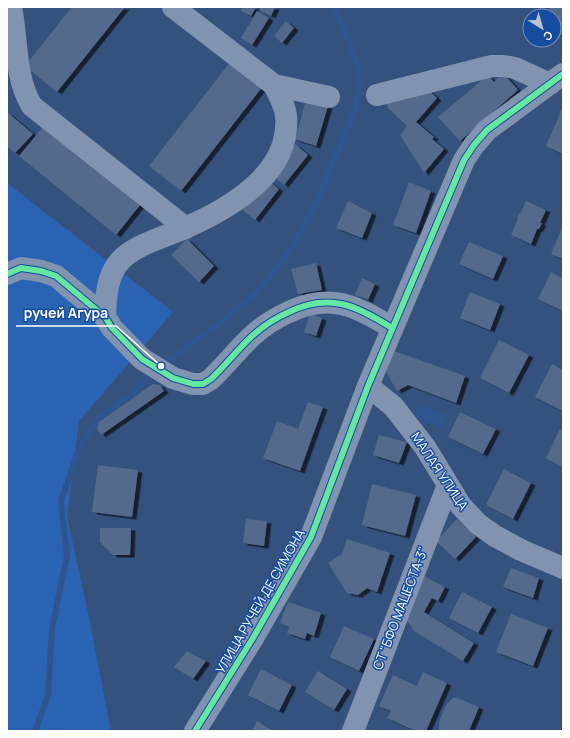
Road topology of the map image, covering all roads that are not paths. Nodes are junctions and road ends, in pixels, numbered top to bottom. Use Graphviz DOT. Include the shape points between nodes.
graph roads {
  1 [pos="11,7"];
  2 [pos="173,7"];
  3 [pos="556,79"];
  4 [pos="274,85"];
  5 [pos="377,95"];
  6 [pos="328,97"];
  7 [pos="186,228"];
  8 [pos="7,274"];
  9 [pos="105,317"];
  10 [pos="392,328"];
  11 [pos="368,386"];
  12 [pos="448,485"];
  13 [pos="563,568"];
  14 [pos="202,726"];
  15 [pos="353,731"];
  1 -- 7 [label="street" via="20,77 25,95 32,106"];
  2 -- 4 [label="street"];
  3 -- 5 [label="street" via="515,68 492,66"];
  3 -- 10 [label="street, УЛИЦА РУЧЕЙ ДЕ СИМОНА" via="487,130 464,160"];
  4 -- 6 [label="street"];
  4 -- 7 [label="street" via="286,117 285,138 280,154 252,188 230,205"];
  7 -- 9 [label="street" via="140,247 120,261 113,270 109,282"];
  8 -- 9 [label="street" via="21,268 56,276"];
  9 -- 10 [label="street" via="112,328 142,359 173,378 193,384 203,384 211,379 266,324 303,305 324,302 341,304 372,316"];
  10 -- 11 [label="street, УЛИЦА РУЧЕЙ ДЕ СИМОНА"];
  11 -- 12 [label="street, МАЛАЯ УЛИЦА" via="393,406 425,447"];
  11 -- 14 [label="street, УЛИЦА РУЧЕЙ ДЕ СИМОНА" via="311,537"];
  12 -- 13 [label="street, МАЛАЯ УЛИЦА" via="461,506 478,524 521,550"];
  12 -- 15 [label="street, СТ \"БФО МАЦЕСТА-3\""];
}
